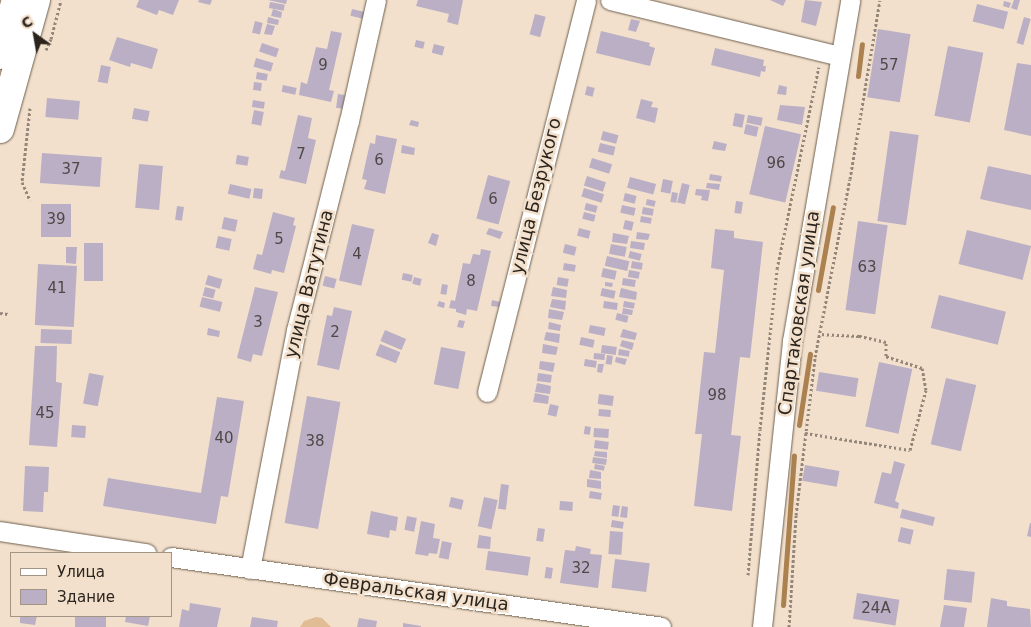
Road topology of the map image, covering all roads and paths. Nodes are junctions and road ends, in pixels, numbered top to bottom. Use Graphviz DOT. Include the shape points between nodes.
graph roads {
  1 [pos="16,0"];
  2 [pos="36,0"];
  3 [pos="61,0"];
  4 [pos="376,0"];
  5 [pos="586,0"];
  6 [pos="610,0"];
  7 [pos="850,0"];
  8 [pos="880,0"];
  9 [pos="44,54"];
  10 [pos="0,55"];
  11 [pos="840,56"];
  12 [pos="30,105"];
  13 [pos="0,129"];
  14 [pos="30,200"];
  15 [pos="0,313"];
  16 [pos="8,314"];
  17 [pos="819,334"];
  18 [pos="487,392"];
  19 [pos="805,434"];
  20 [pos="0,531"];
  21 [pos="139,552"];
  22 [pos="172,557"];
  23 [pos="250,569"];
  24 [pos="661,627"];
  25 [pos="762,627"];
  26 [pos="789,627"];
  1 -- 10 [label="highway"];
  2 -- 13 [label="highway"];
  3 -- 9 [label="path"];
  4 -- 23 [label="street, улица Ватутина" via="296,330"];
  5 -- 18 [label="street, улица Безрукого"];
  6 -- 11 [label="street"];
  7 -- 11 [label="street, Спартаковская улица"];
  8 -- 17 [label="path" via="850,180"];
  11 -- 25 [label="street, Спартаковская улица" via="792,341"];
  12 -- 14 [label="path" via="22,182"];
  15 -- 16 [label="path"];
  17 -- 19 [label="path"];
  17 -- 19 [label="path" via="859,336 886,342 886,356 922,368 926,390 910,450"];
  19 -- 26 [label="path"];
  20 -- 21 [label="street"];
  22 -- 23 [label="street, Февральская улица"];
  23 -- 24 [label="street, Февральская улица"];
}
